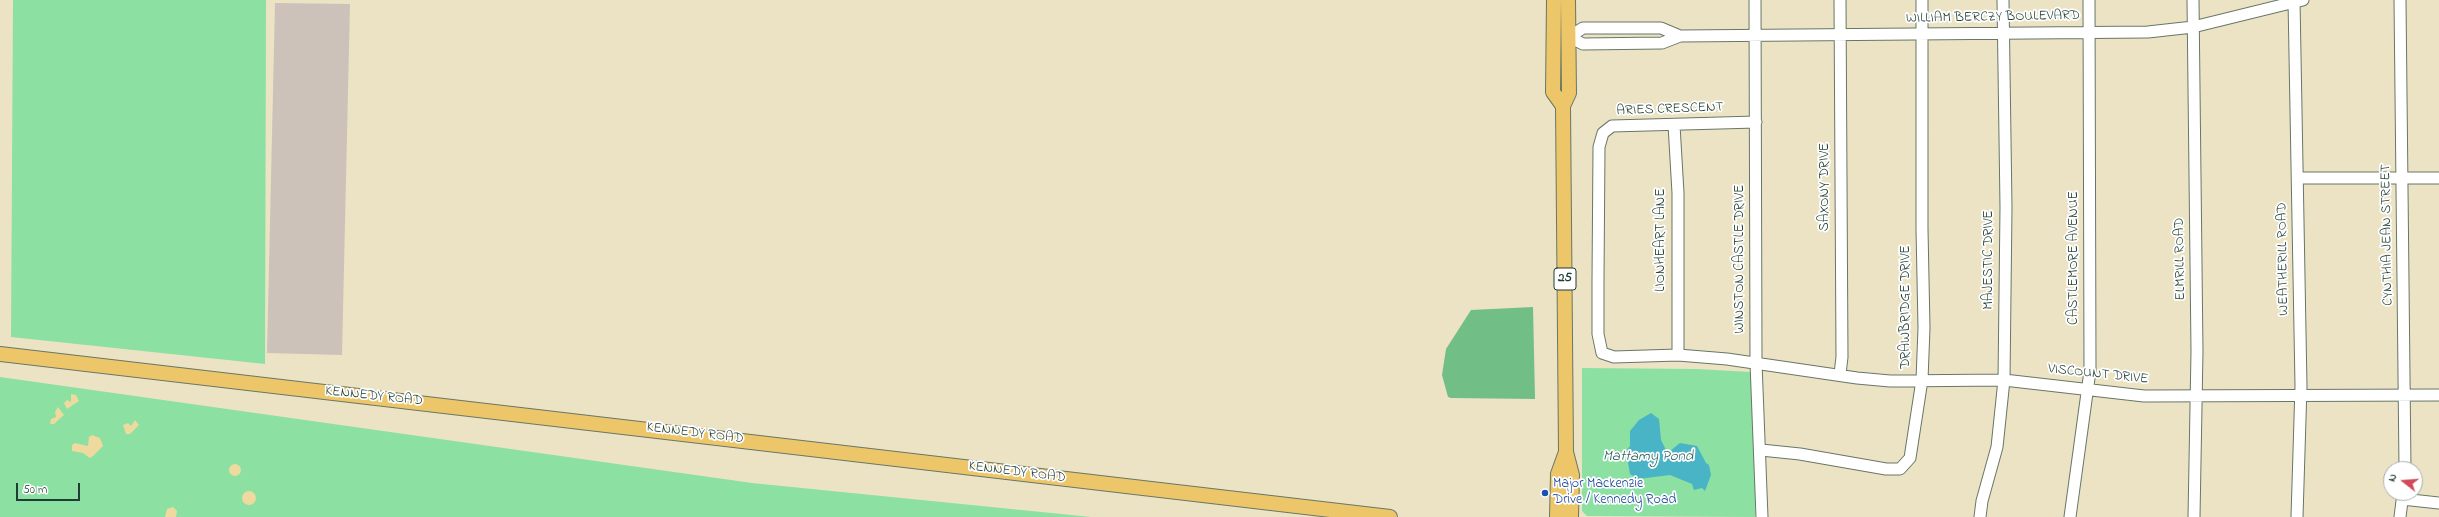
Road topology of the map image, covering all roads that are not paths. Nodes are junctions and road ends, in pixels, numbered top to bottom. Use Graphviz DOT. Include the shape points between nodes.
graph roads {
  1 [pos="1554,0"];
  2 [pos="1568,0"];
  3 [pos="1755,0"];
  4 [pos="1840,0"];
  5 [pos="1922,0"];
  6 [pos="2003,0"];
  7 [pos="2089,0"];
  8 [pos="2193,0"];
  9 [pos="2400,0"];
  10 [pos="2297,1"];
  11 [pos="2193,27"];
  12 [pos="2004,32"];
  13 [pos="2089,32"];
  14 [pos="1922,34"];
  15 [pos="1755,35"];
  16 [pos="1840,35"];
  17 [pos="1680,36"];
  18 [pos="1569,37"];
  19 [pos="1563,106"];
  20 [pos="1756,122"];
  21 [pos="1674,125"];
  22 [pos="2298,178"];
  23 [pos="2402,178"];
  24 [pos="2439,178"];
  25 [pos="0,354"];
  26 [pos="1678,355"];
  27 [pos="1756,363"];
  28 [pos="1840,374"];
  29 [pos="1922,380"];
  30 [pos="2004,380"];
  31 [pos="2089,389"];
  32 [pos="2439,395"];
  33 [pos="2301,396"];
  34 [pos="2405,396"];
  35 [pos="2197,397"];
  36 [pos="1761,450"];
  37 [pos="1566,452"];
  38 [pos="2405,461"];
  39 [pos="2423,500"];
  40 [pos="2402,501"];
  41 [pos="2439,503"];
  42 [pos="2071,516"];
  43 [pos="1390,517"];
  44 [pos="1557,517"];
  45 [pos="1571,517"];
  46 [pos="1762,517"];
  47 [pos="1980,517"];
  48 [pos="2194,517"];
  49 [pos="2297,517"];
  50 [pos="2400,517"];
  1 -- 19 [label="main road" via="1553,92"];
  2 -- 18 [label="main road, 25"];
  3 -- 15 [label="street, WINSTON CASTLE DRIVE"];
  4 -- 16 [label="street, SAXONY DRIVE"];
  5 -- 14 [label="street, DRAWBRIDGE DRIVE"];
  6 -- 12 [label="street, MAJESTIC DRIVE"];
  7 -- 13 [label="street, CASTLEMORE AVENUE"];
  8 -- 11 [label="street, ELMRILL ROAD"];
  9 -- 23 [label="street, CYNTHIA JEAN STREET"];
  10 -- 11 [label="street, WILLIAM BERCZY BOULEVARD"];
  10 -- 22 [label="street, WEATHERILL ROAD"];
  11 -- 13 [label="street, WILLIAM BERCZY BOULEVARD" via="2148,32"];
  11 -- 35 [label="street, ELMRILL ROAD"];
  12 -- 13 [label="street, WILLIAM BERCZY BOULEVARD"];
  12 -- 14 [label="street, WILLIAM BERCZY BOULEVARD"];
  12 -- 30 [label="street, MAJESTIC DRIVE"];
  13 -- 31 [label="street, CASTLEMORE AVENUE"];
  14 -- 16 [label="street, WILLIAM BERCZY BOULEVARD"];
  14 -- 29 [label="street, DRAWBRIDGE DRIVE"];
  15 -- 16 [label="street, WILLIAM BERCZY BOULEVARD"];
  15 -- 17 [label="street, WILLIAM BERCZY BOULEVARD"];
  15 -- 20 [label="street, WINSTON CASTLE DRIVE"];
  16 -- 28 [label="street, SAXONY DRIVE"];
  17 -- 18 [label="street, WILLIAM BERCZY BOULEVARD" via="1662,43 1583,44"];
  17 -- 18 [label="street, WILLIAM BERCZY BOULEVARD" via="1660,28 1583,28"];
  18 -- 19 [label="main road, 25" via="1569,93"];
  19 -- 37 [label="main road, 25"];
  20 -- 21 [label="street, ARIES CRESCENT"];
  20 -- 27 [label="street, WINSTON CASTLE DRIVE"];
  21 -- 26 [label="street, LIONHEART LANE" via="1678,193"];
  21 -- 26 [label="street, ARIES CRESCENT" via="1612,126 1603,133 1599,147 1598,334 1602,353 1608,356"];
  22 -- 23 [label="street"];
  22 -- 33 [label="street, WEATHERILL ROAD"];
  23 -- 24 [label="street"];
  23 -- 34 [label="street, CYNTHIA JEAN STREET"];
  25 -- 43 [label="main road, KENNEDY ROAD"];
  26 -- 27 [label="street, ARIES CRESCENT"];
  27 -- 28 [label="street, VISCOUNT DRIVE"];
  27 -- 36 [label="street, WINSTON CASTLE DRIVE"];
  28 -- 29 [label="street, VISCOUNT DRIVE" via="1890,381"];
  29 -- 30 [label="street, VISCOUNT DRIVE"];
  29 -- 36 [label="street, DRAWBRIDGE DRIVE" via="1910,458 1900,469"];
  30 -- 31 [label="street, VISCOUNT DRIVE"];
  30 -- 47 [label="street, MAJESTIC DRIVE" via="1997,447"];
  31 -- 35 [label="street, VISCOUNT DRIVE" via="2144,396"];
  31 -- 42 [label="street, CASTLEMORE AVENUE"];
  32 -- 34 [label="street, VISCOUNT DRIVE"];
  33 -- 34 [label="street, VISCOUNT DRIVE"];
  33 -- 35 [label="street, VISCOUNT DRIVE"];
  33 -- 49 [label="street, WEATHERILL ROAD"];
  34 -- 38 [label="street, CYNTHIA JEAN STREET"];
  35 -- 48 [label="street, ELMRILL ROAD"];
  36 -- 46 [label="street, WINSTON CASTLE DRIVE"];
  37 -- 44 [label="main road, 25" via="1558,474"];
  37 -- 45 [label="main road, 25" via="1572,475"];
  39 -- 41 [label="street"];
  40 -- 50 [label="street"];
}
